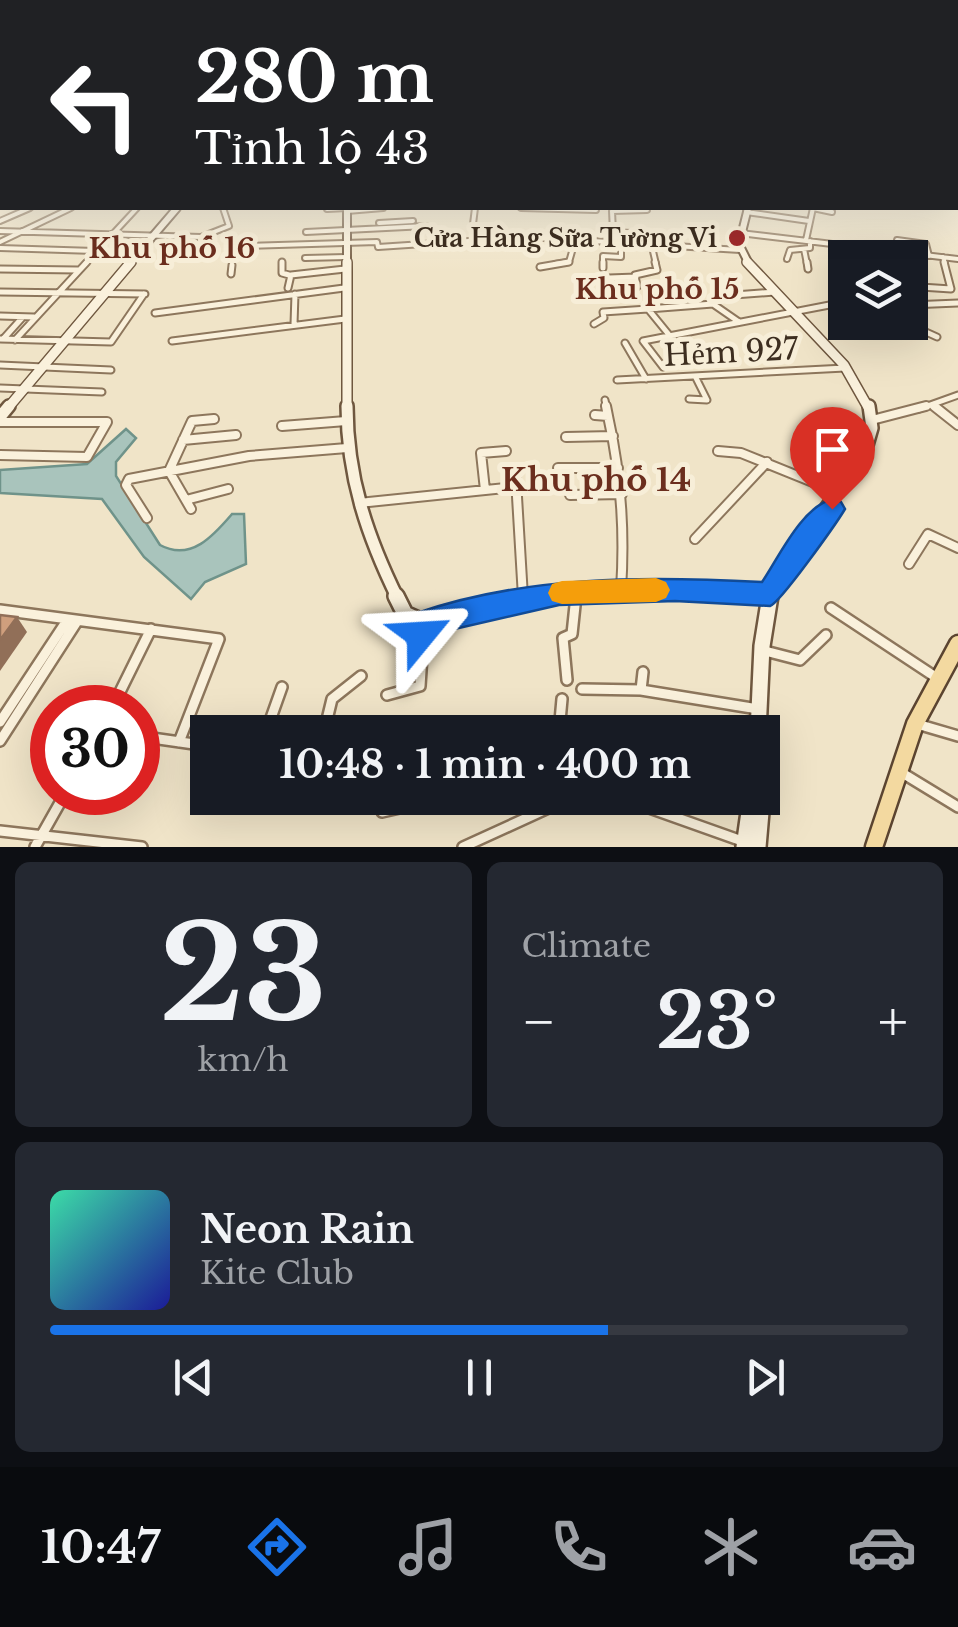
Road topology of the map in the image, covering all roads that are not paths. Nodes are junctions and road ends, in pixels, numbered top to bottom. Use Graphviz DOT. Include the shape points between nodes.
graph roads {
  1 [pos="25,210"];
  2 [pos="65,210"];
  3 [pos="135,210"];
  4 [pos="175,210"];
  5 [pos="225,210"];
  6 [pos="347,210"];
  7 [pos="475,210"];
  8 [pos="614,210"];
  9 [pos="747,210"];
  10 [pos="812,210"];
  11 [pos="822,210"];
  12 [pos="832,212"];
  13 [pos="0,221"];
  14 [pos="413,221"];
  15 [pos="809,221"];
  16 [pos="379,223"];
  17 [pos="474,224"];
  18 [pos="426,226"];
  19 [pos="0,231"];
  20 [pos="12,232"];
  21 [pos="306,232"];
  22 [pos="113,233"];
  23 [pos="740,233"];
  24 [pos="156,234"];
  25 [pos="637,234"];
  26 [pos="655,235"];
  27 [pos="668,236"];
  28 [pos="808,240"];
  29 [pos="576,241"];
  30 [pos="828,242"];
  31 [pos="0,245"];
  32 [pos="620,245"];
  33 [pos="246,246"];
  34 [pos="637,246"];
  35 [pos="654,247"];
  36 [pos="804,249"];
  37 [pos="346,250"];
  38 [pos="740,250"];
  39 [pos="96,252"];
  40 [pos="928,252"];
  41 [pos="929,256"];
  42 [pos="942,257"];
  43 [pos="305,258"];
  44 [pos="788,259"];
  45 [pos="958,259"];
  46 [pos="282,262"];
  47 [pos="232,265"];
  48 [pos="540,267"];
  49 [pos="604,268"];
  50 [pos="0,269"];
  51 [pos="808,269"];
  52 [pos="79,270"];
  53 [pos="231,274"];
  54 [pos="289,276"];
  55 [pos="636,277"];
  56 [pos="609,278"];
  57 [pos="928,286"];
  58 [pos="637,287"];
  59 [pos="288,288"];
  60 [pos="344,288"];
  61 [pos="0,292"];
  62 [pos="775,292"];
  63 [pos="58,293"];
  64 [pos="106,294"];
  65 [pos="295,294"];
  66 [pos="721,296"];
  67 [pos="958,302"];
  68 [pos="928,304"];
  69 [pos="828,306"];
  70 [pos="648,309"];
  71 [pos="155,313"];
  72 [pos="798,314"];
  73 [pos="0,316"];
  74 [pos="23,316"];
  75 [pos="36,317"];
  76 [pos="346,319"];
  77 [pos="740,323"];
  78 [pos="294,324"];
  79 [pos="594,324"];
  80 [pos="928,334"];
  81 [pos="670,336"];
  82 [pos="937,338"];
  83 [pos="2,339"];
  84 [pos="14,340"];
  85 [pos="67,341"];
  86 [pos="172,341"];
  87 [pos="625,343"];
  88 [pos="0,365"];
  89 [pos="46,367"];
  90 [pos="663,367"];
  91 [pos="848,368"];
  92 [pos="110,370"];
  93 [pos="696,378"];
  94 [pos="646,379"];
  95 [pos="617,380"];
  96 [pos="0,388"];
  97 [pos="26,390"];
  98 [pos="102,392"];
  99 [pos="690,398"];
  100 [pos="956,398"];
  101 [pos="604,400"];
  102 [pos="931,404"];
  103 [pos="595,415"];
  104 [pos="608,416"];
  105 [pos="0,420"];
  106 [pos="214,420"];
  107 [pos="349,420"];
  108 [pos="872,420"];
  109 [pos="958,425"];
  110 [pos="282,426"];
  111 [pos="236,435"];
  112 [pos="613,436"];
  113 [pos="566,437"];
  114 [pos="182,440"];
  115 [pos="346,448"];
  116 [pos="506,451"];
  117 [pos="718,451"];
  118 [pos="0,456"];
  119 [pos="767,462"];
  120 [pos="558,468"];
  121 [pos="618,468"];
  122 [pos="169,471"];
  123 [pos="228,489"];
  124 [pos="485,490"];
  125 [pos="841,493"];
  126 [pos="622,494"];
  127 [pos="570,495"];
  128 [pos="186,500"];
  129 [pos="358,503"];
  130 [pos="190,510"];
  131 [pos="147,518"];
  132 [pos="696,539"];
  133 [pos="958,548"];
  134 [pos="909,564"];
  135 [pos="577,591"];
  136 [pos="621,592"];
  137 [pos="770,594"];
  138 [pos="523,599"];
  139 [pos="831,608"];
  140 [pos="0,610"];
  141 [pos="71,622"];
  142 [pos="425,623"];
  143 [pos="152,629"];
  144 [pos="826,635"];
  145 [pos="958,644"];
  146 [pos="765,652"];
  147 [pos="643,672"];
  148 [pos="361,676"];
  149 [pos="938,678"];
  150 [pos="567,680"];
  151 [pos="124,685"];
  152 [pos="282,687"];
  153 [pos="582,689"];
  154 [pos="641,690"];
  155 [pos="386,696"];
  156 [pos="562,699"];
  157 [pos="759,709"];
  158 [pos="272,715"];
  159 [pos="328,715"];
  160 [pos="561,715"];
  161 [pos="759,715"];
  162 [pos="0,722"];
  163 [pos="916,724"];
  164 [pos="958,736"];
  165 [pos="160,739"];
  166 [pos="0,741"];
  167 [pos="179,742"];
  168 [pos="190,744"];
  169 [pos="898,770"];
  170 [pos="958,807"];
  171 [pos="53,815"];
  172 [pos="533,815"];
  173 [pos="669,815"];
  174 [pos="752,815"];
  175 [pos="0,830"];
  176 [pos="38,842"];
  177 [pos="96,845"];
  178 [pos="749,845"];
  179 [pos="142,847"];
  180 [pos="463,847"];
  181 [pos="874,847"];
  1 -- 13 [label="street"];
  2 -- 20 [label="street"];
  3 -- 22 [label="street"];
  4 -- 24 [label="main road"];
  5 -- 24 [label="street" via="230,224 212,234"];
  6 -- 37 [label="main road"];
  7 -- 17 [label="street"];
  8 -- 25 [label="street" via="613,232"];
  9 -- 15 [label="street"];
  9 -- 23 [label="main road"];
  10 -- 15 [label="street"];
  11 -- 12 [label="street"];
  14 -- 16 [label="street"];
  15 -- 28 [label="street"];
  16 -- 18 [label="street"];
  16 -- 37 [label="street"];
  19 -- 20 [label="street"];
  20 -- 22 [label="street"];
  20 -- 31 [label="street"];
  21 -- 37 [label="street"];
  22 -- 24 [label="street"];
  22 -- 39 [label="street"];
  23 -- 28 [label="street"];
  23 -- 38 [label="main road"];
  24 -- 64 [label="main road"];
  25 -- 26 [label="street"];
  25 -- 34 [label="street"];
  26 -- 27 [label="street"];
  26 -- 35 [label="street"];
  28 -- 30 [label="street"];
  28 -- 36 [label="street" via="810,248"];
  29 -- 32 [label="street"];
  29 -- 37 [label="street" via="482,238"];
  29 -- 48 [label="street" via="569,262"];
  31 -- 39 [label="street"];
  32 -- 34 [label="street"];
  32 -- 49 [label="street" via="621,257 604,256"];
  33 -- 37 [label="street"];
  34 -- 35 [label="street"];
  35 -- 38 [label="street"];
  35 -- 55 [label="street" via="657,270"];
  36 -- 44 [label="street" via="789,250"];
  36 -- 51 [label="street"];
  37 -- 43 [label="street"];
  37 -- 54 [label="street"];
  37 -- 60 [label="main road"];
  38 -- 62 [label="main road"];
  39 -- 52 [label="street"];
  40 -- 41 [label="street"];
  41 -- 42 [label="street"];
  42 -- 45 [label="street"];
  42 -- 57 [label="street" via="951,288"];
  46 -- 54 [label="street"];
  47 -- 53 [label="street"];
  50 -- 52 [label="street"];
  52 -- 63 [label="street"];
  54 -- 59 [label="street"];
  55 -- 56 [label="street"];
  55 -- 58 [label="street"];
  60 -- 65 [label="street"];
  60 -- 76 [label="main road"];
  61 -- 63 [label="street"];
  62 -- 66 [label="street"];
  62 -- 72 [label="main road"];
  63 -- 64 [label="street"];
  63 -- 75 [label="street"];
  64 -- 85 [label="main road"];
  64 -- 85 [label="street" via="145,294 111,342"];
  65 -- 71 [label="street"];
  65 -- 78 [label="street"];
  67 -- 68 [label="street"];
  69 -- 72 [label="street"];
  70 -- 77 [label="street" via="713,304"];
  70 -- 79 [label="street" via="603,312"];
  70 -- 81 [label="street"];
  72 -- 77 [label="street"];
  72 -- 91 [label="main road"];
  73 -- 74 [label="street"];
  74 -- 75 [label="street"];
  74 -- 83 [label="street"];
  75 -- 84 [label="street"];
  76 -- 78 [label="street"];
  76 -- 107 [label="main road"];
  77 -- 81 [label="street"];
  78 -- 86 [label="street"];
  80 -- 82 [label="street"];
  81 -- 90 [label="street" via="643,341"];
  83 -- 84 [label="street"];
  84 -- 85 [label="street"];
  85 -- 89 [label="main road"];
  87 -- 94 [label="street"];
  88 -- 89 [label="street"];
  89 -- 92 [label="street"];
  89 -- 97 [label="main road"];
  91 -- 93 [label="street, Hẻm 927"];
  91 -- 108 [label="main road"];
  93 -- 94 [label="street, Hẻm 927"];
  93 -- 99 [label="street" via="707,400"];
  94 -- 95 [label="street, Hẻm 927"];
  96 -- 97 [label="street"];
  97 -- 98 [label="street"];
  97 -- 105 [label="main road"];
  100 -- 102 [label="street"];
  101 -- 104 [label="street"];
  102 -- 108 [label="street"];
  102 -- 109 [label="street"];
  103 -- 104 [label="street"];
  104 -- 112 [label="street"];
  105 -- 118 [label="street" via="107,422 86,458"];
  106 -- 114 [label="street" via="192,421"];
  107 -- 110 [label="street"];
  107 -- 115 [label="main road"];
  108 -- 125 [label="main road"];
  111 -- 114 [label="street"];
  112 -- 113 [label="street"];
  112 -- 121 [label="street"];
  114 -- 122 [label="street"];
  115 -- 122 [label="street"];
  115 -- 129 [label="main road"];
  116 -- 124 [label="street" via="480,453"];
  117 -- 119 [label="street"];
  119 -- 125 [label="street"];
  119 -- 132 [label="street"];
  120 -- 121 [label="street"];
  121 -- 126 [label="street"];
  122 -- 128 [label="street"];
  122 -- 131 [label="street" via="126,485"];
  123 -- 128 [label="street"];
  124 -- 129 [label="street"];
  124 -- 138 [label="street" via="515,483"];
  125 -- 137 [label="main road"];
  126 -- 127 [label="street"];
  126 -- 136 [label="street"];
  128 -- 130 [label="street"];
  129 -- 142 [label="main road" via="398,604"];
  133 -- 134 [label="street" via="928,534"];
  135 -- 136 [label="main road"];
  135 -- 138 [label="main road"];
  135 -- 150 [label="street" via="572,634 563,638"];
  136 -- 137 [label="main road"];
  137 -- 146 [label="main road"];
  138 -- 142 [label="main road"];
  139 -- 149 [label="street"];
  140 -- 141 [label="street"];
  141 -- 143 [label="street"];
  141 -- 162 [label="street"];
  141 -- 166 [label="street"];
  142 -- 155 [label="street" via="420,686"];
  143 -- 151 [label="street"];
  143 -- 167 [label="street" via="219,639"];
  144 -- 146 [label="street" via="800,660"];
  145 -- 149 [label="main road"];
  146 -- 157 [label="main road"];
  147 -- 154 [label="street"];
  148 -- 159 [label="street" via="332,699"];
  149 -- 163 [label="main road"];
  152 -- 158 [label="street"];
  153 -- 154 [label="street"];
  154 -- 157 [label="street"];
  156 -- 160 [label="street"];
  157 -- 161 [label="main road"];
  163 -- 164 [label="street"];
  163 -- 169 [label="main road"];
  165 -- 167 [label="street"];
  167 -- 168 [label="street"];
  169 -- 170 [label="street"];
  169 -- 181 [label="main road"];
  171 -- 176 [label="street"];
  172 -- 180 [label="street"];
  173 -- 178 [label="street"];
  174 -- 178 [label="main road"];
  175 -- 176 [label="street"];
  176 -- 177 [label="street"];
  177 -- 179 [label="street"];
}
